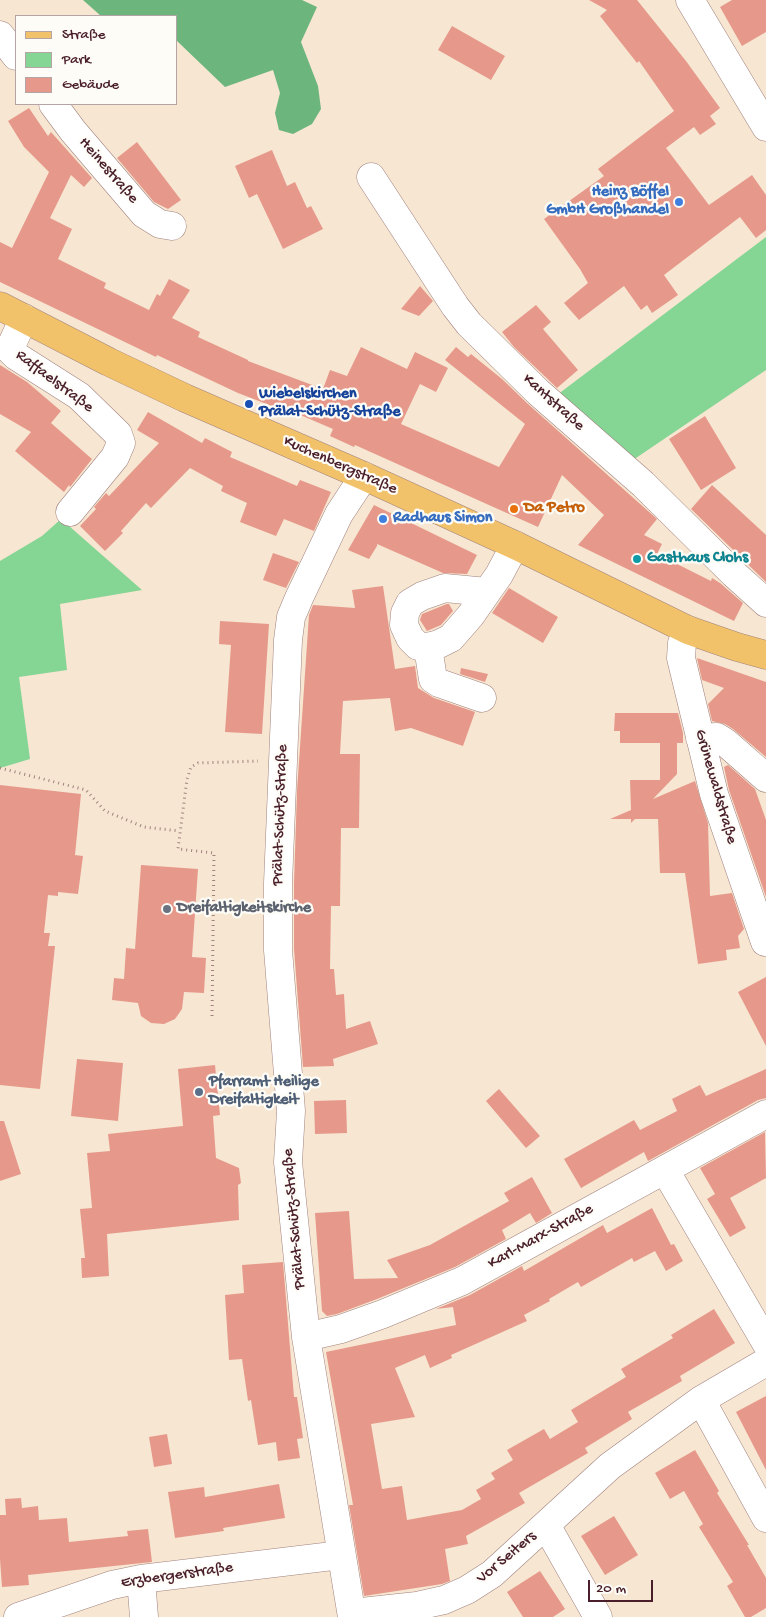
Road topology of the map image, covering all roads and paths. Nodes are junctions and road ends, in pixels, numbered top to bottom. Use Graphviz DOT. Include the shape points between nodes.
graph roads {
  1 [pos="690,0"];
  2 [pos="0,35"];
  3 [pos="15,55"];
  4 [pos="54,105"];
  5 [pos="766,127"];
  6 [pos="370,177"];
  7 [pos="172,226"];
  8 [pos="0,306"];
  9 [pos="24,318"];
  10 [pos="364,476"];
  11 [pos="70,512"];
  12 [pos="515,545"];
  13 [pos="487,592"];
  14 [pos="766,603"];
  15 [pos="688,630"];
  16 [pos="428,647"];
  17 [pos="766,654"];
  18 [pos="482,698"];
  19 [pos="700,738"];
  20 [pos="231,761"];
  21 [pos="0,768"];
  22 [pos="766,778"];
  23 [pos="179,830"];
  24 [pos="765,942"];
  25 [pos="212,1016"];
  26 [pos="766,1114"];
  27 [pos="665,1170"];
  28 [pos="306,1338"];
  29 [pos="766,1343"];
  30 [pos="766,1362"];
  31 [pos="701,1400"];
  32 [pos="766,1518"];
  33 [pos="546,1526"];
  34 [pos="341,1555"];
  35 [pos="141,1579"];
  36 [pos="352,1615"];
  37 [pos="18,1617"];
  38 [pos="144,1617"];
  39 [pos="598,1617"];
  1 -- 5 [label="street"];
  2 -- 3 [label="street"];
  4 -- 7 [label="street, Heinestraße" via="144,214 160,224"];
  6 -- 14 [label="street, Kantstraße" via="469,324 538,392 643,484"];
  8 -- 9 [label="main road, Kuchenbergstraße"];
  9 -- 10 [label="main road, Kuchenbergstraße" via="185,398"];
  9 -- 11 [label="street, Raffaelstraße" via="11,351 79,396 118,434 121,443 115,457"];
  10 -- 12 [label="main road, Kuchenbergstraße"];
  10 -- 28 [label="street, Prälat-Schütz-Straße" via="339,514 298,598 288,640 278,950 291,1111 288,1162"];
  12 -- 13 [label="street"];
  12 -- 15 [label="main road, Kuchenbergstraße"];
  13 -- 16 [label="street" via="451,638"];
  13 -- 16 [label="street" via="446,588 410,603 404,625 418,646"];
  15 -- 17 [label="main road, Kuchenbergstraße"];
  15 -- 19 [label="street, Grünewaldstraße" via="682,643 681,658"];
  16 -- 18 [label="street" via="433,679"];
  19 -- 22 [label="street" via="717,737"];
  19 -- 24 [label="street, Grünewaldstraße" via="714,794"];
  20 -- 23 [label="path" via="198,763 191,767"];
  21 -- 23 [label="path" via="86,790 105,811 144,827"];
  23 -- 25 [label="path" via="178,849 214,853"];
  26 -- 27 [label="street, Karl-Marx-Straße"];
  27 -- 28 [label="street, Karl-Marx-Straße" via="462,1281 341,1330"];
  27 -- 29 [label="street"];
  28 -- 34 [label="street, Prälat-Schütz-Straße"];
  30 -- 31 [label="street, Vor Seiters"];
  31 -- 32 [label="street"];
  31 -- 33 [label="street, Vor Seiters" via="610,1466"];
  33 -- 36 [label="street, Vor Seiters" via="492,1574 459,1594 417,1606"];
  33 -- 39 [label="street, Vor Seiters"];
  34 -- 35 [label="street, Erzbergerstraße"];
  34 -- 36 [label="street, Prälat-Schütz-Straße"];
  35 -- 37 [label="street, Erzbergerstraße" via="112,1585"];
  35 -- 38 [label="street"];
}
